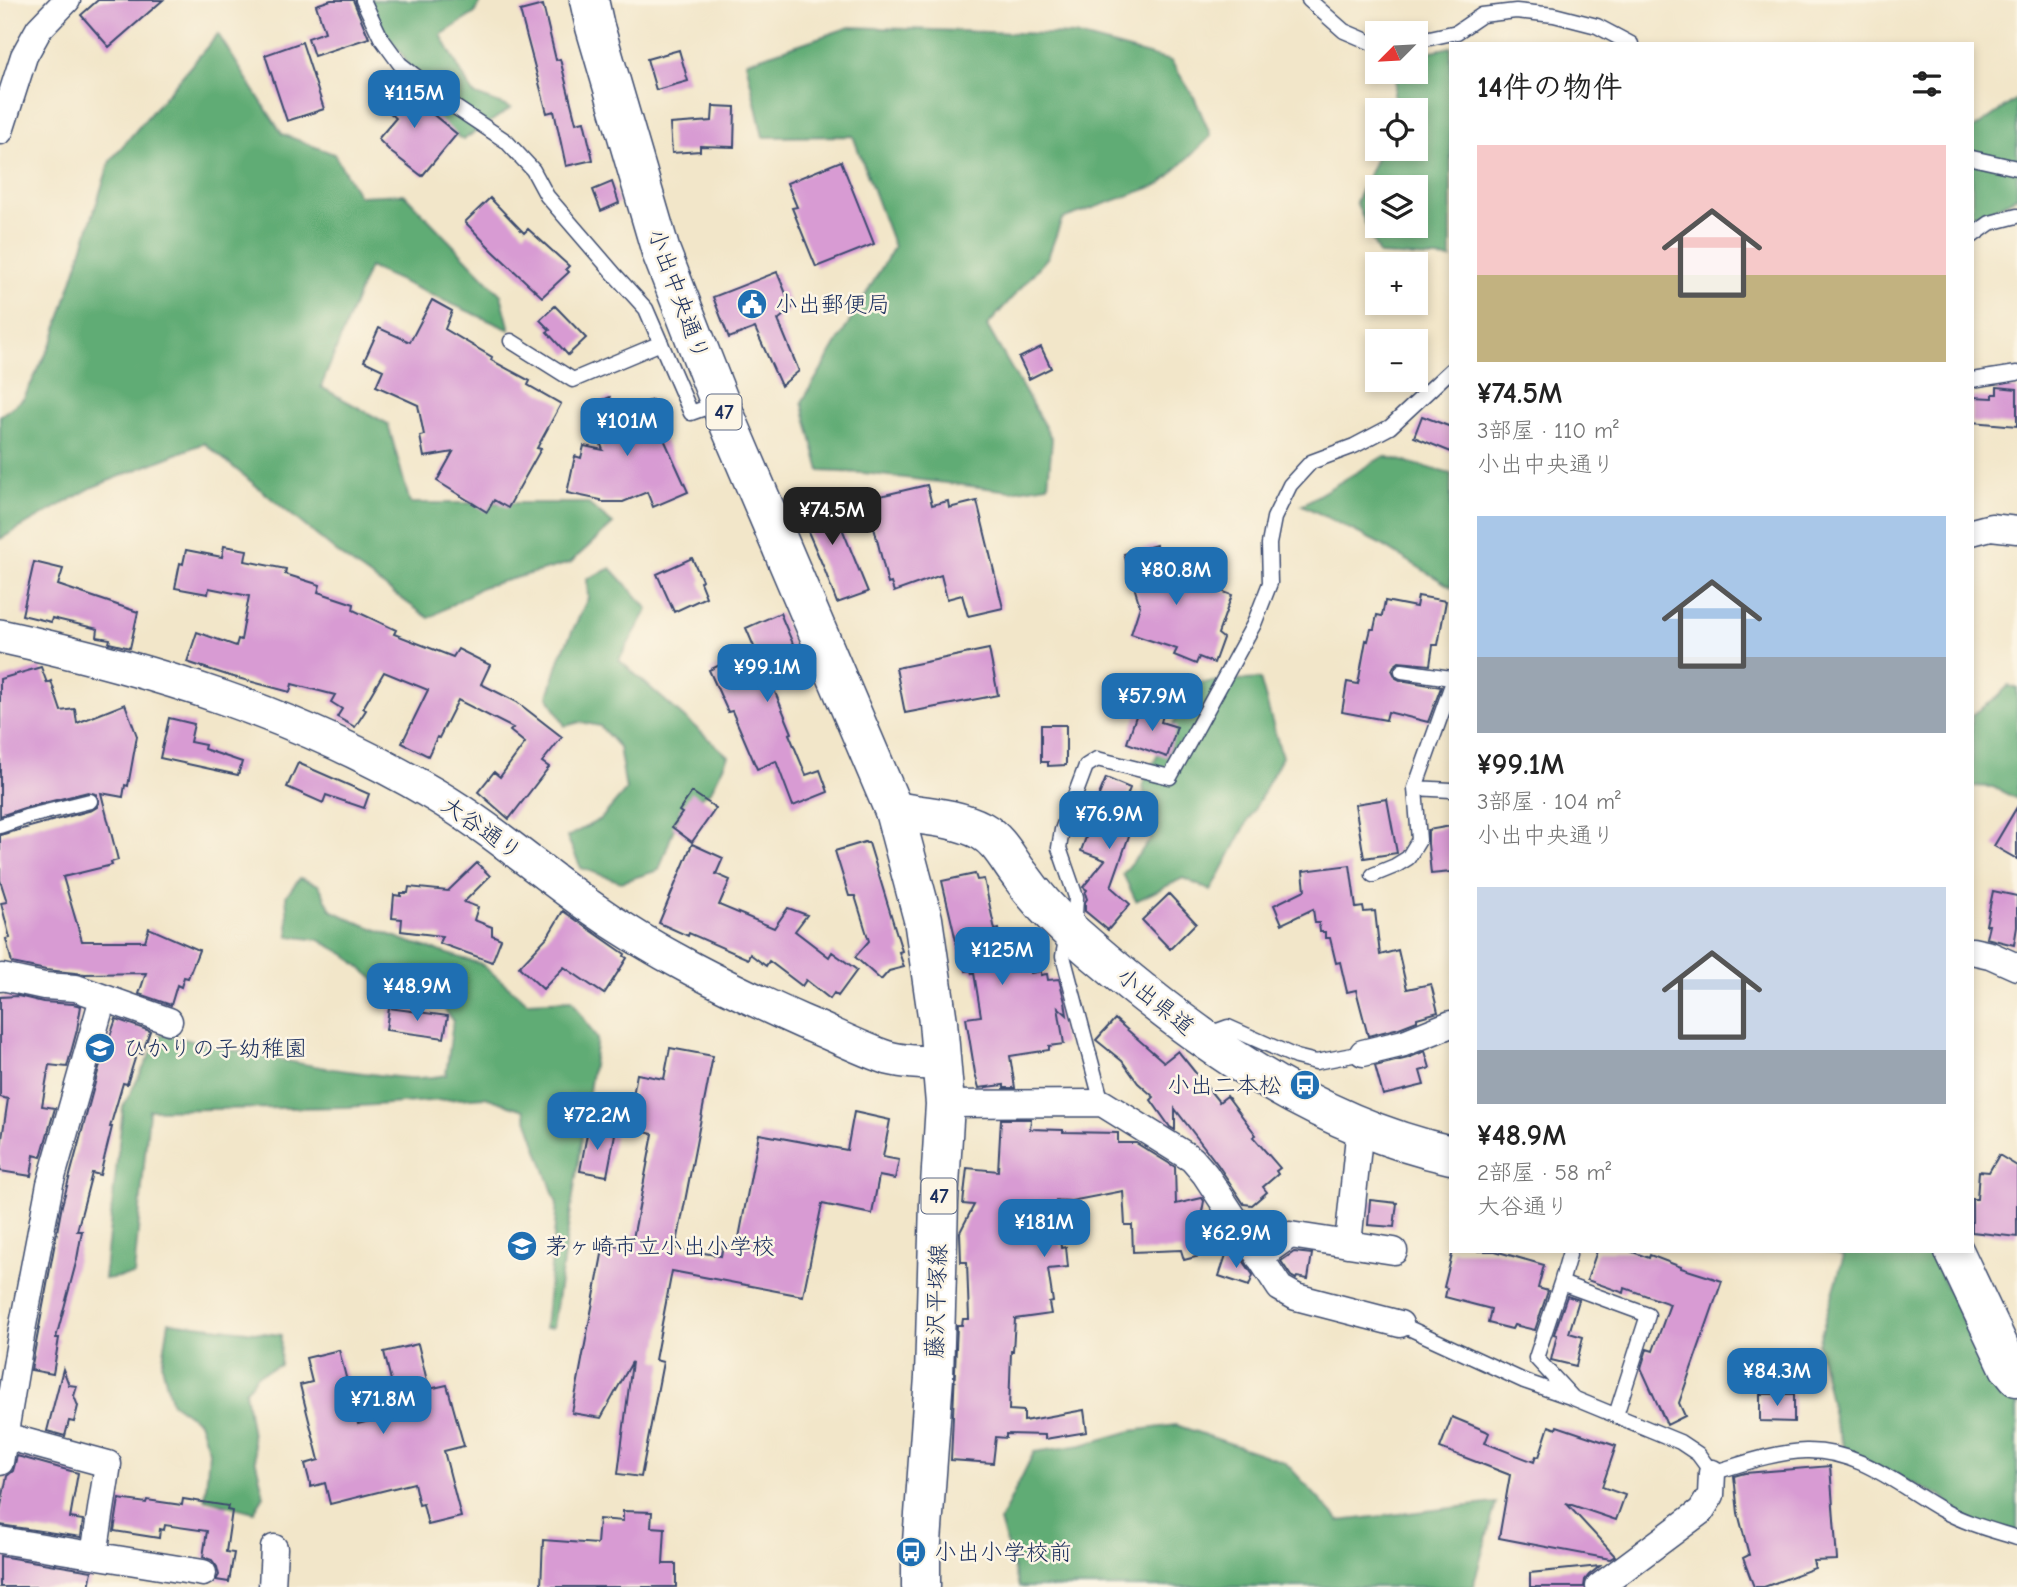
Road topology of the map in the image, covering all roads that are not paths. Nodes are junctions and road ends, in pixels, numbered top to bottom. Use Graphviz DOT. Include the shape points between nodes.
graph roads {
  1 [pos="68,0"];
  2 [pos="363,0"];
  3 [pos="589,0"];
  4 [pos="1309,0"];
  5 [pos="1428,38"];
  6 [pos="1365,39"];
  7 [pos="1628,42"];
  8 [pos="0,131"];
  9 [pos="1974,158"];
  10 [pos="2017,167"];
  11 [pos="2017,216"];
  12 [pos="1974,235"];
  13 [pos="510,341"];
  14 [pos="661,343"];
  15 [pos="1449,372"];
  16 [pos="2017,373"];
  17 [pos="1974,380"];
  18 [pos="720,403"];
  19 [pos="2017,530"];
  20 [pos="1974,531"];
  21 [pos="0,636"];
  22 [pos="1402,671"];
  23 [pos="1449,678"];
  24 [pos="1449,693"];
  25 [pos="1415,788"];
  26 [pos="1449,790"];
  27 [pos="90,801"];
  28 [pos="894,811"];
  29 [pos="0,826"];
  30 [pos="1373,875"];
  31 [pos="1068,929"];
  32 [pos="1974,951"];
  33 [pos="2017,967"];
  34 [pos="1,974"];
  35 [pos="103,998"];
  36 [pos="169,1021"];
  37 [pos="1449,1025"];
  38 [pos="1201,1037"];
  39 [pos="1363,1053"];
  40 [pos="943,1064"];
  41 [pos="1102,1103"];
  42 [pos="945,1104"];
  43 [pos="1360,1126"];
  44 [pos="1449,1155"];
  45 [pos="1348,1244"];
  46 [pos="1394,1251"];
  47 [pos="1955,1253"];
  48 [pos="1569,1255"];
  49 [pos="1259,1257"];
  50 [pos="1561,1283"];
  51 [pos="1400,1324"];
  52 [pos="11,1330"];
  53 [pos="2017,1377"];
  54 [pos="1573,1398"];
  55 [pos="1616,1415"];
  56 [pos="5,1436"];
  57 [pos="0,1462"];
  58 [pos="1712,1473"];
  59 [pos="2017,1538"];
  60 [pos="0,1540"];
  61 [pos="274,1548"];
  62 [pos="94,1555"];
  63 [pos="203,1573"];
  64 [pos="272,1587"];
  65 [pos="922,1587"];
  66 [pos="1600,1587"];
  1 -- 8 [label="street" via="39,29 23,56"];
  2 -- 14 [label="lane" via="400,64 506,141 533,170 547,196 646,309"];
  3 -- 18 [label="main road, 小出中央通り / 47" via="661,252"];
  4 -- 6 [label="lane" via="1345,31"];
  5 -- 7 [label="lane" via="1457,32 1482,15 1516,11 1597,26"];
  9 -- 10 [label="lane"];
  11 -- 12 [label="lane" via="1990,223"];
  13 -- 14 [label="lane" via="573,380"];
  14 -- 18 [label="lane" via="691,413"];
  15 -- 31 [label="lane" via="1390,427 1311,461 1290,485 1274,518 1270,583 1254,624 1170,777 1097,759 1086,766 1059,848 1076,897"];
  16 -- 17 [label="lane"];
  18 -- 28 [label="main road, 小出中央通り / 47"];
  19 -- 20 [label="street" via="1991,527"];
  21 -- 40 [label="street, 大谷通り" via="64,650 252,706 379,764 436,796 631,935 726,987 888,1058"];
  22 -- 23 [label="lane"];
  24 -- 25 [label="lane"];
  25 -- 26 [label="lane"];
  25 -- 30 [label="lane" via="1419,840 1408,858"];
  27 -- 29 [label="lane"];
  28 -- 31 [label="main road, 小出県道" via="956,821 983,832 1000,846 1036,896"];
  28 -- 40 [label="main road, 藤沢平塚線 / 47" via="923,919"];
  31 -- 38 [label="main road, 小出県道"];
  31 -- 41 [label="lane" via="1063,956"];
  32 -- 33 [label="street"];
  34 -- 35 [label="street" via="44,986 76,988"];
  35 -- 36 [label="street"];
  35 -- 52 [label="street"];
  37 -- 39 [label="street"];
  38 -- 39 [label="lane" via="1228,1027 1316,1062"];
  38 -- 43 [label="main road, 小出県道" via="1274,1084"];
  40 -- 42 [label="main road, 藤沢平塚線 / 47"];
  41 -- 42 [label="street"];
  41 -- 49 [label="street" via="1192,1159"];
  42 -- 65 [label="main road, 藤沢平塚線 / 47"];
  43 -- 44 [label="main road, 小出県道"];
  43 -- 45 [label="street"];
  45 -- 46 [label="street"];
  45 -- 49 [label="street" via="1290,1235"];
  47 -- 53 [label="main road"];
  48 -- 50 [label="lane"];
  49 -- 51 [label="street" via="1280,1288 1296,1297"];
  50 -- 54 [label="lane" via="1536,1358"];
  50 -- 55 [label="lane" via="1648,1315"];
  51 -- 54 [label="lane" via="1524,1381"];
  52 -- 56 [label="street"];
  54 -- 55 [label="lane"];
  55 -- 58 [label="lane" via="1680,1442 1698,1454"];
  56 -- 57 [label="street"];
  56 -- 62 [label="street" via="108,1464"];
  58 -- 59 [label="lane" via="1770,1456 1806,1451 1841,1454 1869,1465 1944,1511"];
  58 -- 66 [label="street" via="1711,1495 1701,1511"];
  60 -- 62 [label="street"];
  61 -- 64 [label="street"];
  62 -- 63 [label="street"];
}
